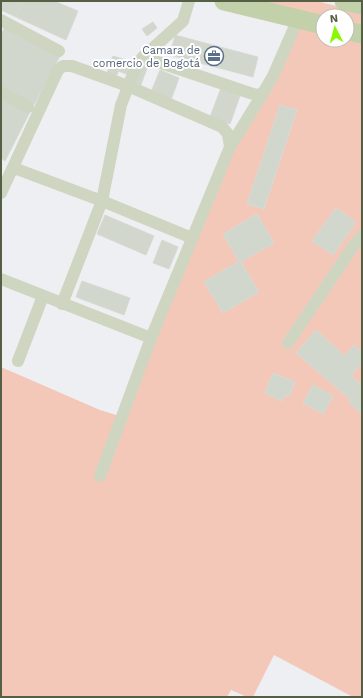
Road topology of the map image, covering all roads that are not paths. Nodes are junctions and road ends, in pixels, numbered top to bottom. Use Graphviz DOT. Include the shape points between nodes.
graph roads {
  1 [pos="189,1"];
  2 [pos="224,1"];
  3 [pos="344,1"];
  4 [pos="362,5"];
  5 [pos="298,19"];
  6 [pos="1,20"];
  7 [pos="315,23"];
  8 [pos="59,51"];
  9 [pos="143,57"];
  10 [pos="128,86"];
  11 [pos="1,92"];
  12 [pos="263,93"];
  13 [pos="28,106"];
  14 [pos="230,147"];
  15 [pos="14,168"];
  16 [pos="1,193"];
  17 [pos="102,201"];
  18 [pos="362,236"];
  19 [pos="192,238"];
  20 [pos="1,279"];
  21 [pos="43,296"];
  22 [pos="62,304"];
  23 [pos="151,338"];
  24 [pos="288,343"];
  25 [pos="18,361"];
  26 [pos="100,476"];
  1 -- 9 [label="street" via="183,21"];
  2 -- 5 [label="main road"];
  3 -- 4 [label="main road"];
  5 -- 7 [label="main road"];
  5 -- 12 [label="street"];
  6 -- 8 [label="street"];
  9 -- 10 [label="street" via="137,64"];
  9 -- 12 [label="street" via="250,92"];
  10 -- 14 [label="street" via="222,127 228,134"];
  10 -- 15 [label="street" via="72,66 61,67"];
  10 -- 17 [label="street" via="121,105"];
  11 -- 13 [label="street"];
  12 -- 14 [label="street"];
  14 -- 19 [label="street"];
  15 -- 16 [label="street"];
  15 -- 17 [label="street"];
  17 -- 19 [label="street"];
  17 -- 22 [label="street"];
  18 -- 24 [label="street"];
  19 -- 23 [label="street"];
  20 -- 21 [label="street"];
  21 -- 22 [label="street"];
  21 -- 25 [label="street"];
  22 -- 23 [label="street"];
  23 -- 26 [label="street"];
}
